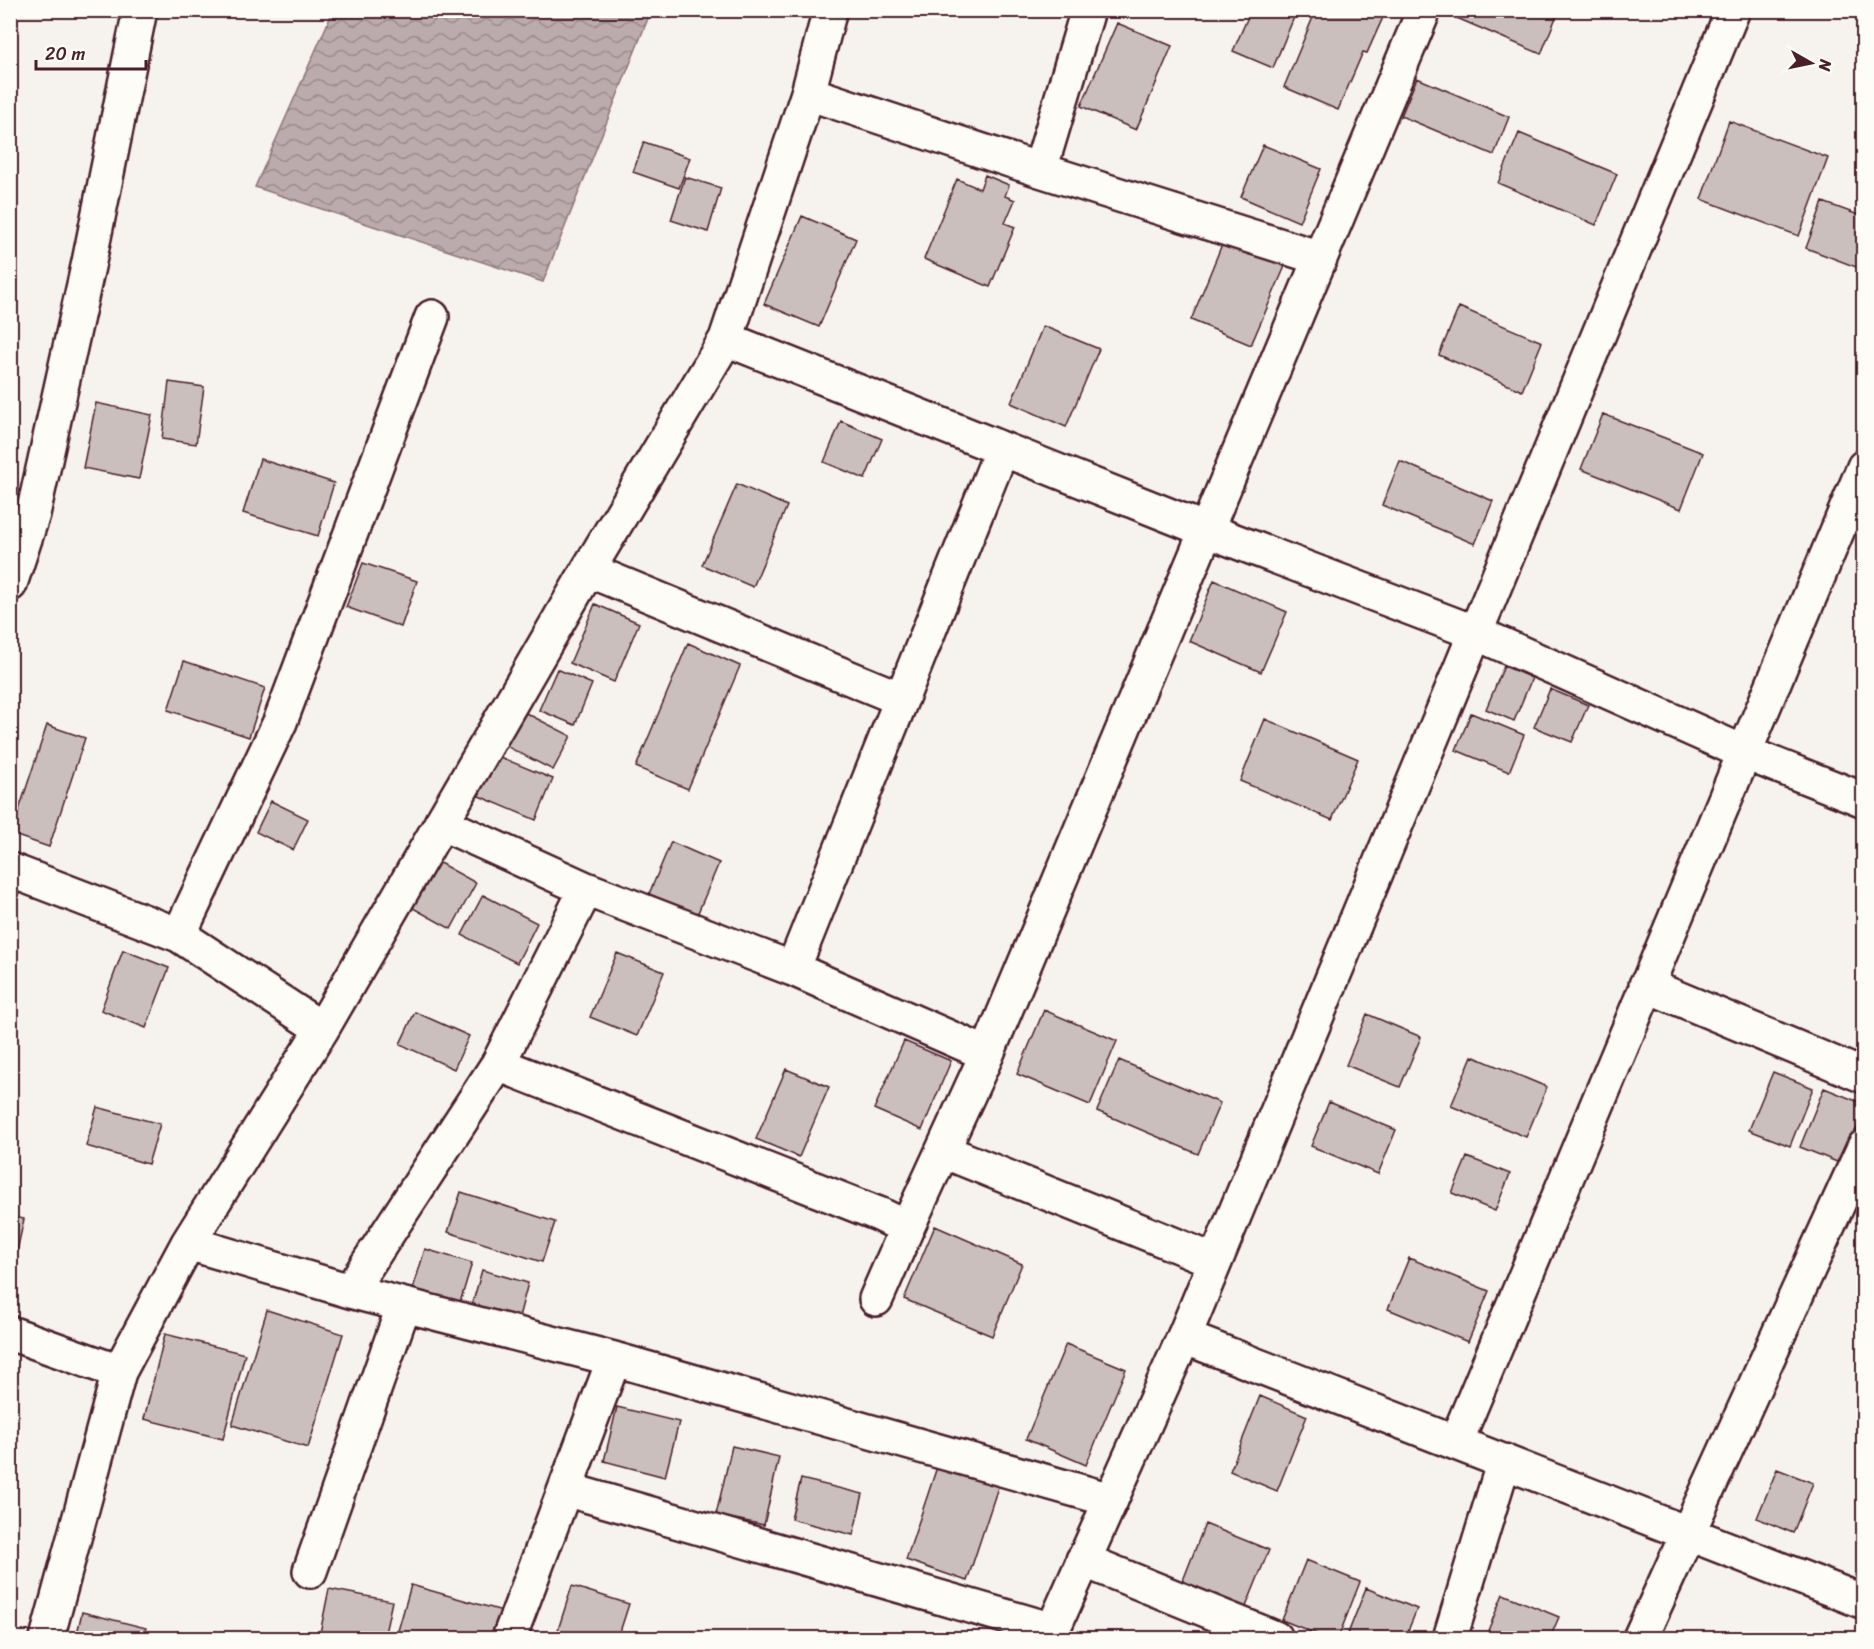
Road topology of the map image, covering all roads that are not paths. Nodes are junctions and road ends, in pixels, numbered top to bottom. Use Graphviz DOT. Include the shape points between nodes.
graph roads {
  1 [pos="140,10"];
  2 [pos="830,10"];
  3 [pos="1088,10"];
  4 [pos="1425,10"];
  5 [pos="1733,10"];
  6 [pos="808,93"];
  7 [pos="1040,170"];
  8 [pos="1320,258"];
  9 [pos="432,317"];
  10 [pos="726,339"];
  11 [pos="1002,449"];
  12 [pos="1863,467"];
  13 [pos="1206,530"];
  14 [pos="588,570"];
  15 [pos="10,584"];
  16 [pos="1476,633"];
  17 [pos="901,699"];
  18 [pos="1743,752"];
  19 [pos="1863,800"];
  20 [pos="441,823"];
  21 [pos="10,870"];
  22 [pos="586,889"];
  23 [pos="179,935"];
  24 [pos="793,969"];
  25 [pos="1646,985"];
  26 [pos="322,1029"];
  27 [pos="987,1054"];
  28 [pos="498,1064"];
  29 [pos="1863,1076"];
  30 [pos="1863,1147"];
  31 [pos="944,1151"];
  32 [pos="908,1228"];
  33 [pos="188,1243"];
  34 [pos="1215,1261"];
  35 [pos="350,1291"];
  36 [pos="876,1299"];
  37 [pos="404,1305"];
  38 [pos="10,1333"];
  39 [pos="1184,1337"];
  40 [pos="614,1359"];
  41 [pos="119,1372"];
  42 [pos="1456,1442"];
  43 [pos="1504,1461"];
  44 [pos="565,1489"];
  45 [pos="1111,1500"];
  46 [pos="1688,1533"];
  47 [pos="1083,1560"];
  48 [pos="310,1571"];
  49 [pos="1863,1602"];
  50 [pos="1051,1634"];
  51 [pos="47,1638"];
  52 [pos="509,1638"];
  53 [pos="1275,1638"];
  54 [pos="1450,1638"];
  55 [pos="1640,1638"];
  1 -- 15 [label="street" via="33,514"];
  2 -- 6 [label="street"];
  3 -- 7 [label="street"];
  4 -- 8 [label="street"];
  5 -- 16 [label="street"];
  6 -- 7 [label="street"];
  6 -- 10 [label="street"];
  7 -- 8 [label="street"];
  8 -- 13 [label="street"];
  9 -- 23 [label="street" via="280,722"];
  10 -- 11 [label="street"];
  10 -- 14 [label="street"];
  11 -- 13 [label="street"];
  11 -- 17 [label="street"];
  12 -- 18 [label="street"];
  13 -- 16 [label="street"];
  13 -- 27 [label="street"];
  14 -- 17 [label="street"];
  14 -- 20 [label="street"];
  16 -- 18 [label="street"];
  16 -- 34 [label="street"];
  17 -- 24 [label="street"];
  18 -- 19 [label="street"];
  18 -- 25 [label="street"];
  20 -- 22 [label="street"];
  20 -- 26 [label="street"];
  21 -- 23 [label="street"];
  22 -- 24 [label="street"];
  22 -- 28 [label="street"];
  23 -- 26 [label="street"];
  24 -- 27 [label="street"];
  25 -- 29 [label="street"];
  25 -- 42 [label="street"];
  26 -- 33 [label="street"];
  27 -- 31 [label="street"];
  28 -- 32 [label="street"];
  28 -- 35 [label="street"];
  30 -- 46 [label="street"];
  31 -- 32 [label="street"];
  31 -- 34 [label="street"];
  32 -- 36 [label="street"];
  33 -- 35 [label="street"];
  33 -- 41 [label="street"];
  34 -- 39 [label="street"];
  35 -- 37 [label="street"];
  37 -- 40 [label="street"];
  37 -- 48 [label="street"];
  38 -- 41 [label="street"];
  39 -- 42 [label="street"];
  39 -- 45 [label="street"];
  40 -- 44 [label="street"];
  40 -- 45 [label="street"];
  41 -- 51 [label="street"];
  42 -- 43 [label="street"];
  43 -- 46 [label="street"];
  43 -- 54 [label="street"];
  44 -- 50 [label="street"];
  44 -- 52 [label="street"];
  45 -- 47 [label="street"];
  46 -- 49 [label="street"];
  46 -- 55 [label="street"];
  47 -- 50 [label="street"];
  47 -- 53 [label="street"];
}
